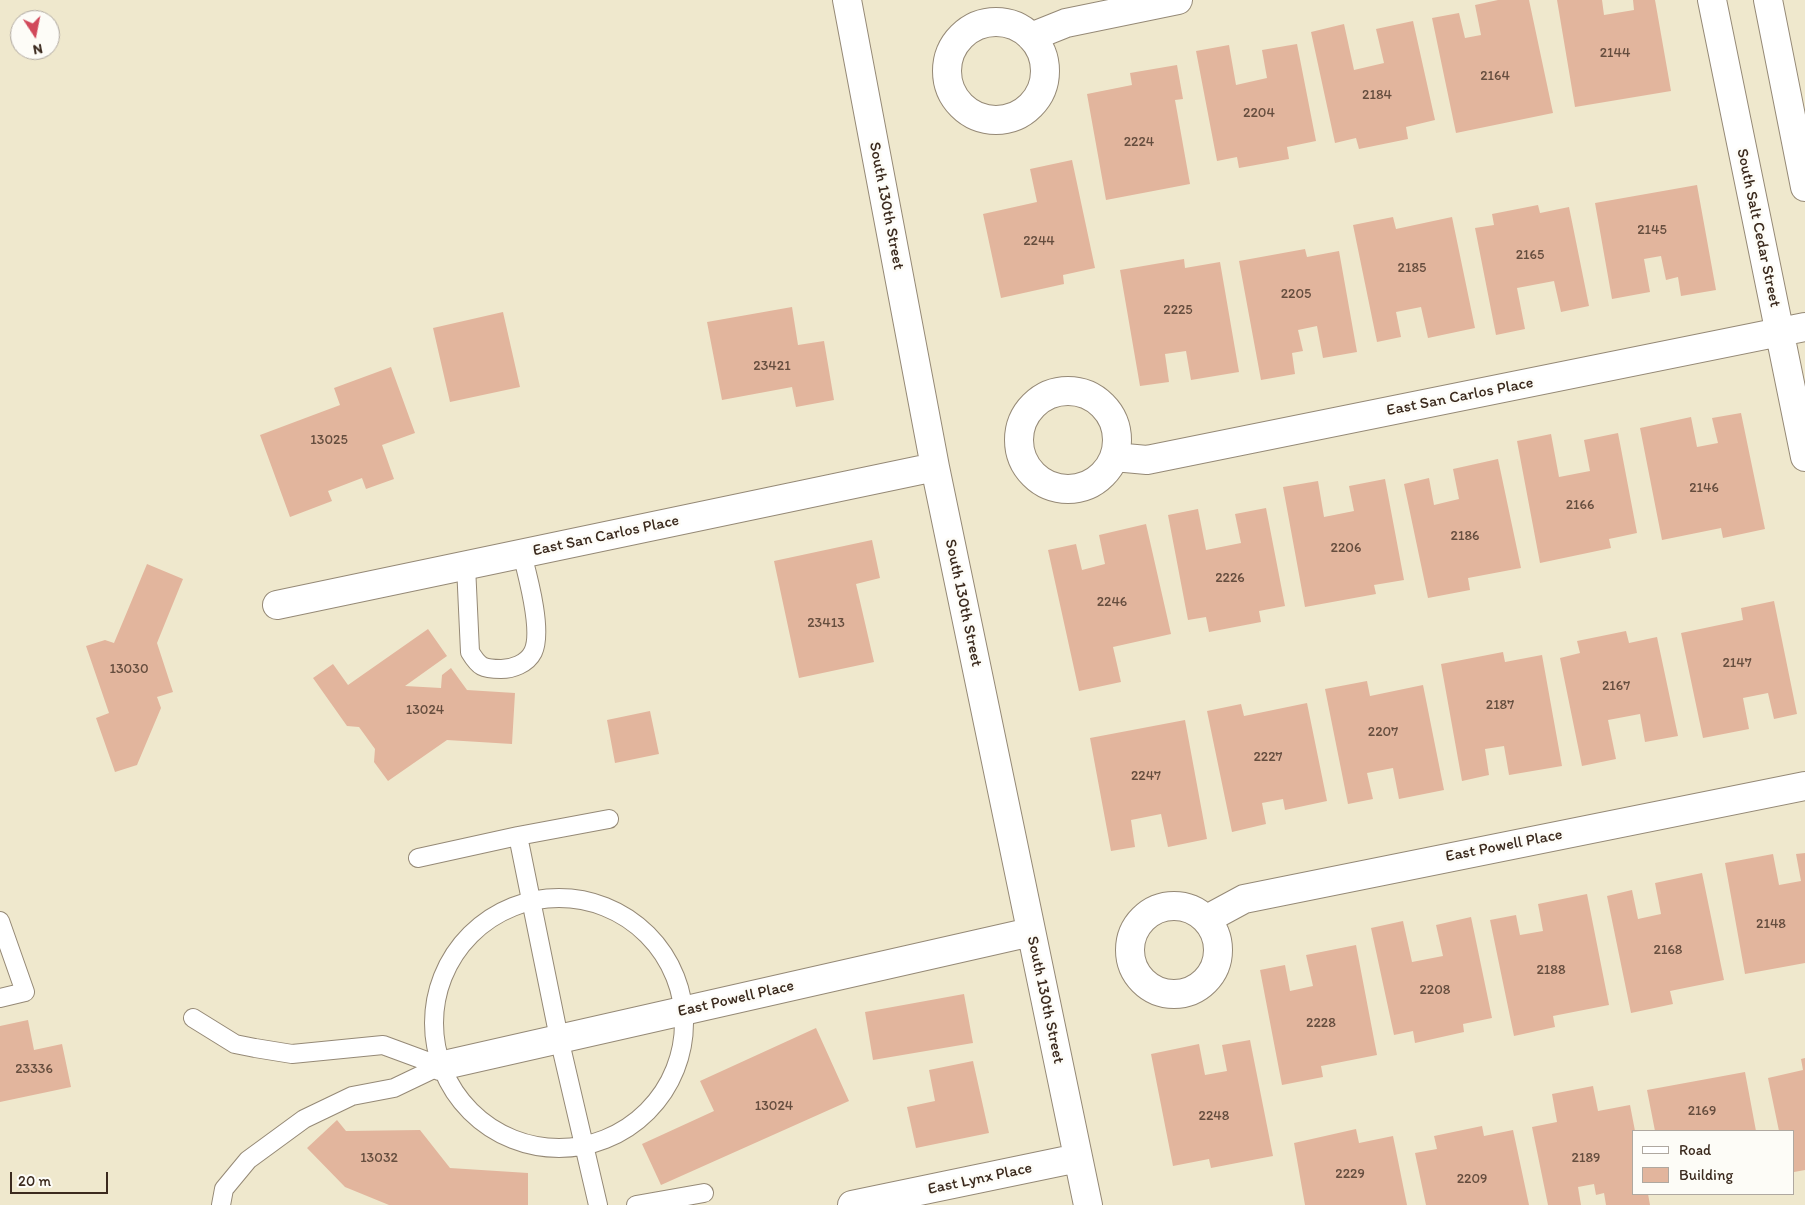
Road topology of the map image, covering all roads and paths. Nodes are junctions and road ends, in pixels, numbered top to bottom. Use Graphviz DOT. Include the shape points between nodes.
graph roads {
  1 [pos="847,0"];
  2 [pos="1178,0"];
  3 [pos="1712,0"];
  4 [pos="1768,0"];
  5 [pos="1032,37"];
  6 [pos="1805,187"];
  7 [pos="1792,330"];
  8 [pos="1114,457"];
  9 [pos="1805,457"];
  10 [pos="935,467"];
  11 [pos="522,554"];
  12 [pos="466,566"];
  13 [pos="276,605"];
  14 [pos="1805,786"];
  15 [pos="609,819"];
  16 [pos="518,836"];
  17 [pos="418,858"];
  18 [pos="531,900"];
  19 [pos="1207,919"];
  20 [pos="0,921"];
  21 [pos="1031,932"];
  22 [pos="0,998"];
  23 [pos="684,1011"];
  24 [pos="193,1018"];
  25 [pos="559,1038"];
  26 [pos="440,1066"];
  27 [pos="584,1144"];
  28 [pos="1078,1158"];
  29 [pos="704,1193"];
  30 [pos="221,1205"];
  31 [pos="598,1205"];
  32 [pos="636,1205"];
  33 [pos="852,1205"];
  34 [pos="1088,1205"];
  1 -- 10 [label="street, South 130th Street"];
  2 -- 5 [label="street" via="1066,23"];
  3 -- 7 [label="street, South Salt Cedar Street"];
  4 -- 6 [label="street"];
  7 -- 8 [label="street, East San Carlos Place" via="1147,460"];
  7 -- 9 [label="street, South Salt Cedar Street"];
  10 -- 11 [label="street, East San Carlos Place"];
  10 -- 21 [label="street, South 130th Street"];
  11 -- 12 [label="street, East San Carlos Place"];
  11 -- 12 [label="lane" via="537,630 533,652 523,663 510,669 489,669 477,664 470,652"];
  12 -- 13 [label="street, East San Carlos Place"];
  14 -- 19 [label="street, East Powell Place" via="1244,899"];
  15 -- 16 [label="lane"];
  16 -- 17 [label="lane"];
  16 -- 18 [label="lane"];
  18 -- 23 [label="lane" via="574,898 614,910 648,935 673,970"];
  18 -- 25 [label="lane"];
  18 -- 26 [label="lane" via="492,916 460,945 443,974 433,1024"];
  20 -- 22 [label="lane" via="25,992"];
  21 -- 23 [label="street, East Powell Place"];
  21 -- 28 [label="street, South 130th Street"];
  23 -- 25 [label="street, East Powell Place"];
  23 -- 27 [label="lane" via="682,1050 666,1088 640,1119 606,1139"];
  24 -- 26 [label="lane" via="235,1044 255,1048 292,1054 383,1045"];
  25 -- 26 [label="street, East Powell Place"];
  25 -- 27 [label="lane"];
  26 -- 27 [label="lane" via="459,1101 489,1128 526,1144 566,1148"];
  26 -- 30 [label="lane" via="394,1088 352,1096 304,1119 248,1160 224,1189"];
  27 -- 31 [label="lane"];
  28 -- 33 [label="street, East Lynx Place"];
  28 -- 34 [label="street, South 130th Street"];
  29 -- 32 [label="lane"];
}
